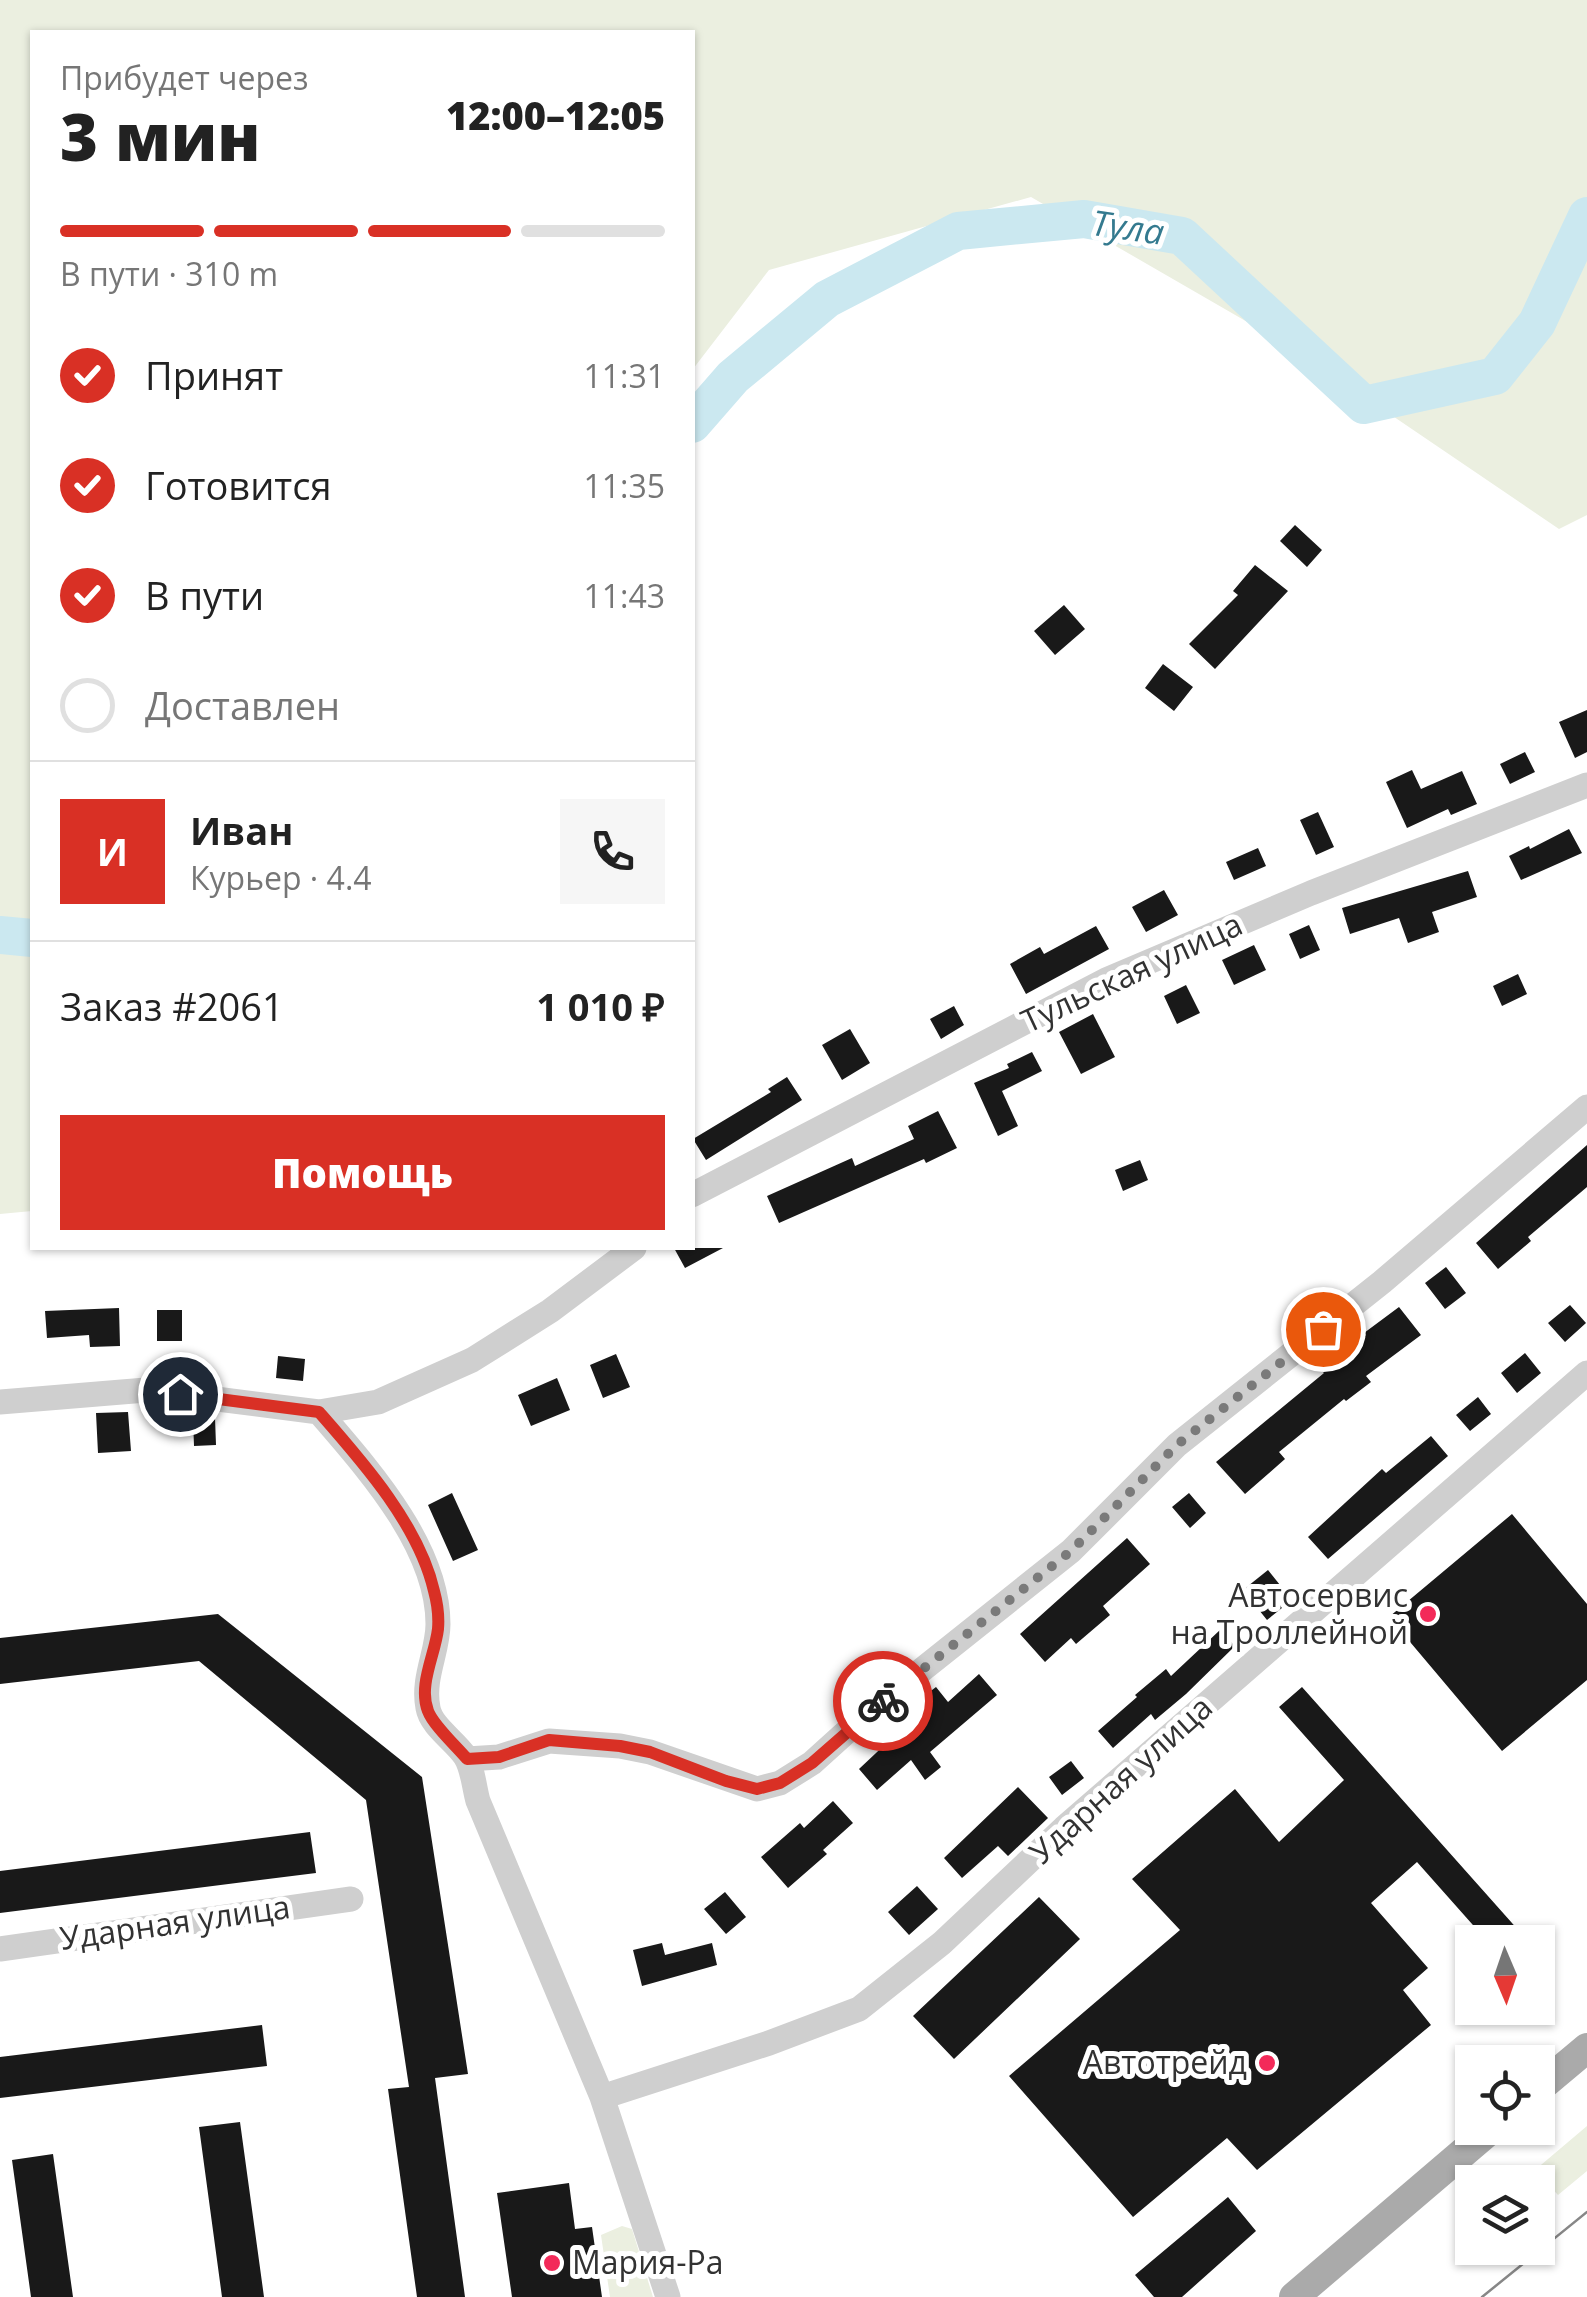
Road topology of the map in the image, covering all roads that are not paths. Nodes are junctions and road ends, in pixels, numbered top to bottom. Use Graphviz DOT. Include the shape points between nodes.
graph roads {
  1 [pos="1587,785"];
  2 [pos="1587,1107"];
  3 [pos="695,1194"];
  4 [pos="631,1250"];
  5 [pos="1587,1373"];
  6 [pos="0,1402"];
  7 [pos="319,1412"];
  8 [pos="467,1759"];
  9 [pos="351,1898"];
  10 [pos="0,1949"];
  11 [pos="1587,2048"];
  12 [pos="1555,2075"];
  13 [pos="602,2097"];
  14 [pos="1472,2145"];
  15 [pos="668,2297"];
  16 [pos="1294,2297"];
  1 -- 3 [label="street, Тульская улица" via="1106,980"];
  2 -- 8 [label="street" via="1177,1445 1071,1551 780,1783 757,1789 650,1752 549,1740 499,1757"];
  4 -- 7 [label="street" via="472,1360 378,1402"];
  5 -- 13 [label="street, Ударная улица" via="859,2009"];
  6 -- 7 [label="street" via="146,1390"];
  7 -- 8 [label="street" via="392,1503 423,1559 438,1626 426,1678 428,1712"];
  8 -- 13 [label="street"];
  9 -- 10 [label="street, Ударная улица"];
  11 -- 12 [label="main road"];
  13 -- 15 [label="street"];
  14 -- 16 [label="main road"];
}
